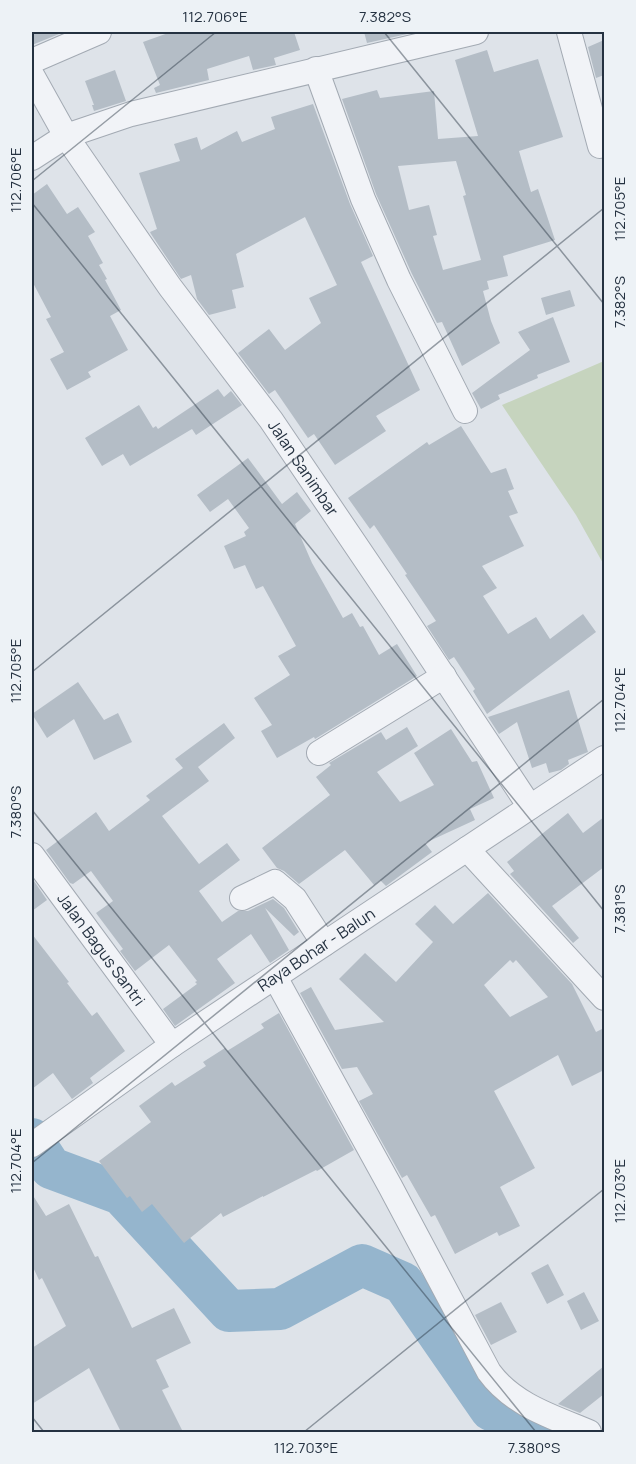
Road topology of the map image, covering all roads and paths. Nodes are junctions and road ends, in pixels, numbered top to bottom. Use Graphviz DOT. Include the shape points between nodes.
graph roads {
  1 [pos="99,32"];
  2 [pos="476,32"];
  3 [pos="569,32"];
  4 [pos="32,61"];
  5 [pos="316,69"];
  6 [pos="32,75"];
  7 [pos="66,136"];
  8 [pos="603,149"];
  9 [pos="32,158"];
  10 [pos="465,411"];
  11 [pos="444,676"];
  12 [pos="320,753"];
  13 [pos="604,758"];
  14 [pos="530,807"];
  15 [pos="467,849"];
  16 [pos="32,855"];
  17 [pos="242,898"];
  18 [pos="324,944"];
  19 [pos="274,977"];
  20 [pos="604,998"];
  21 [pos="172,1045"];
  22 [pos="41,1138"];
  23 [pos="589,1432"];
  1 -- 4 [label="street"];
  2 -- 5 [label="street"];
  3 -- 8 [label="street"];
  5 -- 7 [label="street" via="131,114"];
  5 -- 10 [label="street" via="363,200"];
  6 -- 7 [label="street, Jalan Sanimbar"];
  7 -- 9 [label="street"];
  7 -- 11 [label="street, Jalan Sanimbar" via="170,287 271,420"];
  11 -- 12 [label="street"];
  11 -- 14 [label="street, Jalan Sanimbar"];
  13 -- 14 [label="street, Raya Bohar - Balun"];
  14 -- 15 [label="street, Raya Bohar - Balun"];
  15 -- 18 [label="street, Raya Bohar - Balun"];
  15 -- 20 [label="street"];
  16 -- 21 [label="street, Jalan Bagus Santri"];
  17 -- 18 [label="street" via="275,882 295,899"];
  18 -- 19 [label="street, Raya Bohar - Balun"];
  19 -- 21 [label="street, Raya Bohar - Balun"];
  19 -- 23 [label="street" via="489,1372 517,1400"];
  21 -- 22 [label="street, Raya Bohar - Balun"];
}
